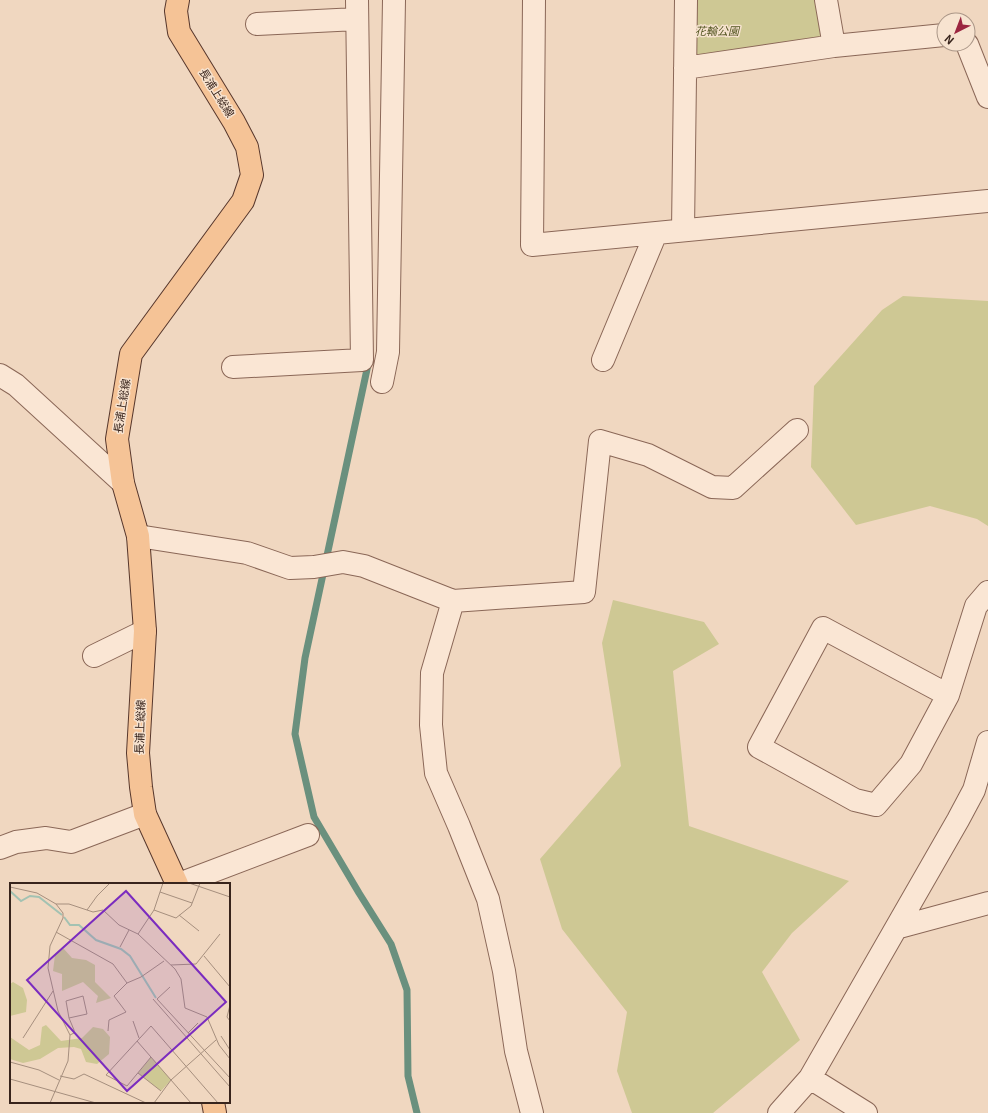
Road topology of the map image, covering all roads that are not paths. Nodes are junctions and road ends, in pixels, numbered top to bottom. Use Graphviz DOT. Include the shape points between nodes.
graph roads {
  1 [pos="178,0"];
  2 [pos="394,0"];
  3 [pos="534,0"];
  4 [pos="686,0"];
  5 [pos="826,0"];
  6 [pos="357,10"];
  7 [pos="257,24"];
  8 [pos="936,36"];
  9 [pos="834,46"];
  10 [pos="970,52"];
  11 [pos="685,68"];
  12 [pos="988,97"];
  13 [pos="988,201"];
  14 [pos="683,230"];
  15 [pos="656,233"];
  16 [pos="603,360"];
  17 [pos="233,367"];
  18 [pos="0,375"];
  19 [pos="382,382"];
  20 [pos="797,430"];
  21 [pos="123,483"];
  22 [pos="138,536"];
  23 [pos="988,592"];
  24 [pos="453,601"];
  25 [pos="145,631"];
  26 [pos="94,656"];
  27 [pos="948,695"];
  28 [pos="988,742"];
  29 [pos="145,814"];
  30 [pos="308,835"];
  31 [pos="0,848"];
  32 [pos="178,883"];
  33 [pos="181,883"];
  34 [pos="988,903"];
  35 [pos="896,928"];
  36 [pos="810,1078"];
  37 [pos="213,1103"];
  38 [pos="215,1113"];
  39 [pos="532,1113"];
  40 [pos="779,1113"];
  41 [pos="866,1113"];
  1 -- 21 [label="main road, 長浦上総線" via="176,11 179,32 247,147 252,175 243,202 131,354 117,439"];
  2 -- 19 [label="street" via="388,352"];
  3 -- 15 [label="street" via="532,245"];
  4 -- 11 [label="street"];
  5 -- 9 [label="street"];
  6 -- 7 [label="street"];
  6 -- 17 [label="street" via="362,360"];
  8 -- 9 [label="street"];
  9 -- 11 [label="street"];
  10 -- 12 [label="street"];
  11 -- 14 [label="street"];
  13 -- 14 [label="street"];
  14 -- 15 [label="street"];
  15 -- 16 [label="street"];
  18 -- 21 [label="street" via="22,390"];
  20 -- 24 [label="street" via="733,488 712,487 648,455 600,441 584,592"];
  21 -- 22 [label="main road, 長浦上総線"];
  22 -- 24 [label="street" via="247,553 290,568 343,562 364,566"];
  22 -- 25 [label="main road, 長浦上総線"];
  23 -- 27 [label="street" via="976,606"];
  24 -- 39 [label="street" via="432,673 431,725 436,773 488,899 504,971 516,1051"];
  25 -- 26 [label="street"];
  25 -- 29 [label="main road, 長浦上総線" via="138,753"];
  27 -- 27 [label="street" via="911,764 876,805 855,800 760,747 823,628"];
  28 -- 35 [label="street" via="974,790"];
  29 -- 31 [label="street" via="70,842 46,838 16,842"];
  29 -- 32 [label="main road, 長浦上総線"];
  30 -- 33 [label="street"];
  34 -- 35 [label="street"];
  35 -- 36 [label="street"];
  36 -- 40 [label="street"];
  36 -- 41 [label="street"];
  37 -- 38 [label="main road"];
}
